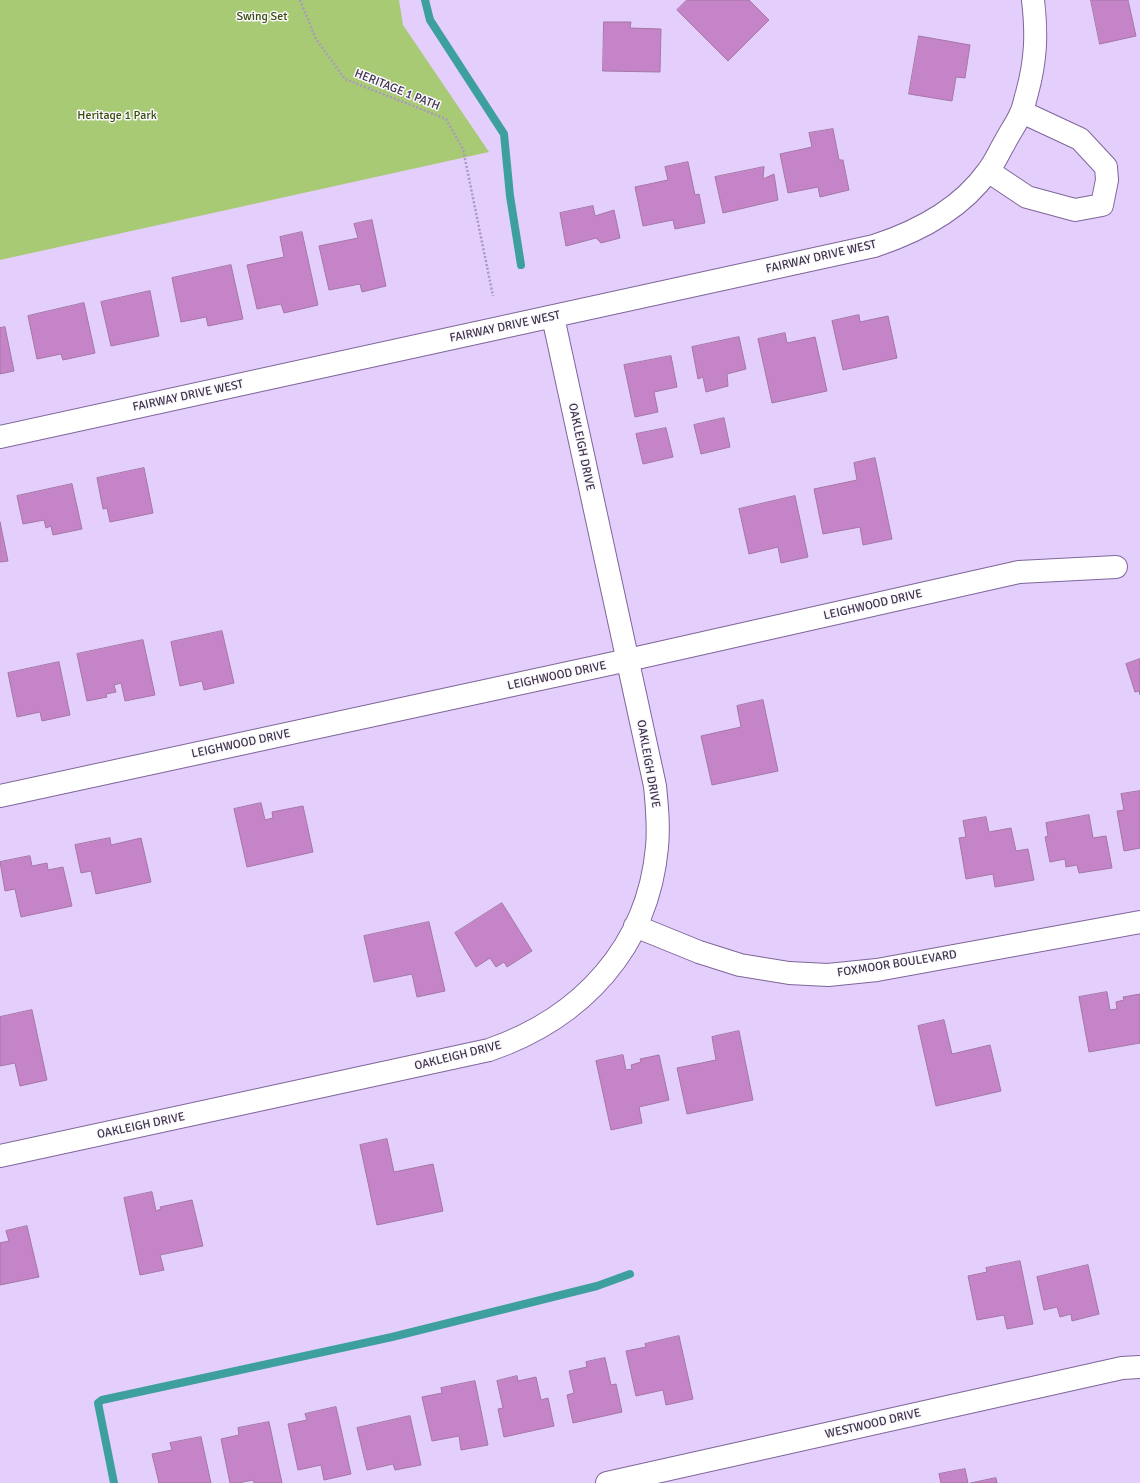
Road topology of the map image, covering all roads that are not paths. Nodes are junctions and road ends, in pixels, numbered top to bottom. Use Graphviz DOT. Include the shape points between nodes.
graph roads {
  1 [pos="1033,0"];
  2 [pos="1022,112"];
  3 [pos="988,171"];
  4 [pos="553,317"];
  5 [pos="0,437"];
  6 [pos="1116,566"];
  7 [pos="628,660"];
  8 [pos="0,796"];
  9 [pos="1140,922"];
  10 [pos="635,926"];
  11 [pos="0,1156"];
  12 [pos="1140,1367"];
  13 [pos="607,1483"];
  1 -- 2 [label="street, FAIRWAY DRIVE WEST" via="1035,54"];
  2 -- 3 [label="street, FAIRWAY DRIVE WEST"];
  2 -- 3 [label="street" via="1080,139 1106,167 1107,180 1102,204 1075,210 1027,197"];
  3 -- 4 [label="street, FAIRWAY DRIVE WEST" via="965,196 944,213 897,239"];
  4 -- 5 [label="street, FAIRWAY DRIVE WEST"];
  4 -- 7 [label="street, OAKLEIGH DRIVE"];
  6 -- 7 [label="street, LEIGHWOOD DRIVE" via="1019,572"];
  7 -- 8 [label="street, LEIGHWOOD DRIVE"];
  7 -- 10 [label="street, OAKLEIGH DRIVE" via="655,786 658,821 653,873"];
  9 -- 10 [label="street, FOXMOOR BOULEVARD" via="877,970 828,975 789,973 740,965 699,952"];
  10 -- 11 [label="street, OAKLEIGH DRIVE" via="610,968 593,988 544,1026 513,1042 489,1050"];
  12 -- 13 [label="street, WESTWOOD DRIVE" via="1122,1368"];
}
